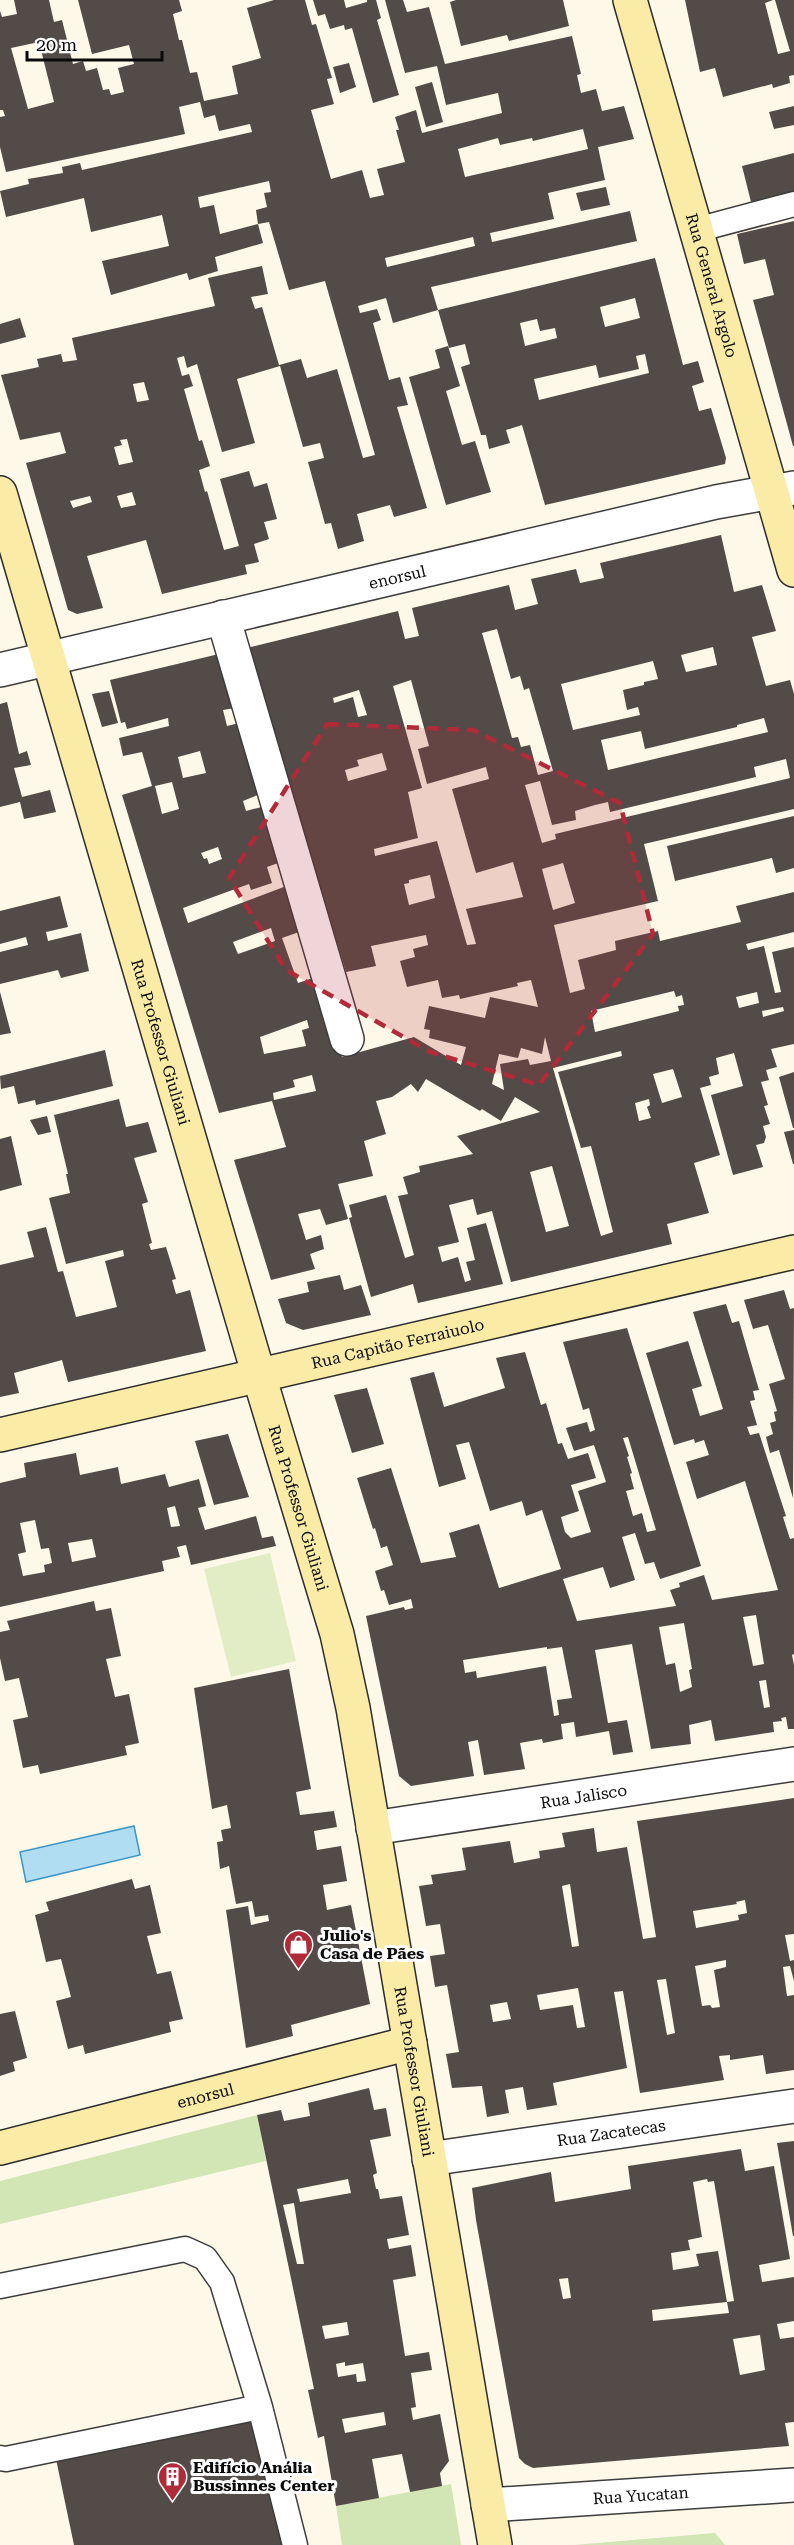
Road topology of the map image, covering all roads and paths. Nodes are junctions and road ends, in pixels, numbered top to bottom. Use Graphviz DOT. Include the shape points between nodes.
graph roads {
  1 [pos="630,0"];
  2 [pos="794,204"];
  3 [pos="696,230"];
  4 [pos="783,489"];
  5 [pos="0,493"];
  6 [pos="794,570"];
  7 [pos="223,617"];
  8 [pos="47,658"];
  9 [pos="0,670"];
  10 [pos="347,1039"];
  11 [pos="794,1252"];
  12 [pos="259,1376"];
  13 [pos="0,1435"];
  14 [pos="794,1764"];
  15 [pos="373,1828"];
  16 [pos="410,2043"];
  17 [pos="794,2106"];
  18 [pos="0,2148"];
  19 [pos="429,2159"];
  20 [pos="0,2286"];
  21 [pos="260,2407"];
  22 [pos="0,2458"];
  23 [pos="794,2485"];
  24 [pos="488,2505"];
  25 [pos="295,2545"];
  26 [pos="495,2545"];
  1 -- 3 [label="street, Rua General Argolo"];
  2 -- 3 [label="lane"];
  3 -- 4 [label="street, Rua General Argolo"];
  4 -- 6 [label="street, Rua General Argolo"];
  4 -- 7 [label="street, enorsul"];
  5 -- 8 [label="street, Rua Professor Giuliani"];
  7 -- 8 [label="street, enorsul"];
  7 -- 10 [label="street"];
  8 -- 9 [label="street, enorsul"];
  8 -- 12 [label="street, Rua Professor Giuliani"];
  11 -- 12 [label="street, Rua Capitão Ferraiuolo"];
  12 -- 13 [label="street, Rua Capitão Ferraiuolo"];
  12 -- 15 [label="street, Rua Professor Giuliani" via="337,1634"];
  14 -- 15 [label="street, Rua Jalisco"];
  15 -- 16 [label="street, Rua Professor Giuliani"];
  16 -- 18 [label="street, enorsul"];
  16 -- 19 [label="street, Rua Professor Giuliani"];
  17 -- 19 [label="street, Rua Zacatecas"];
  19 -- 24 [label="street, Rua Professor Giuliani"];
  20 -- 21 [label="lane" via="185,2249 205,2258 222,2282"];
  21 -- 22 [label="lane"];
  21 -- 25 [label="lane"];
  23 -- 24 [label="street, Rua Yucatan"];
  24 -- 26 [label="street, Rua Professor Giuliani"];
}
